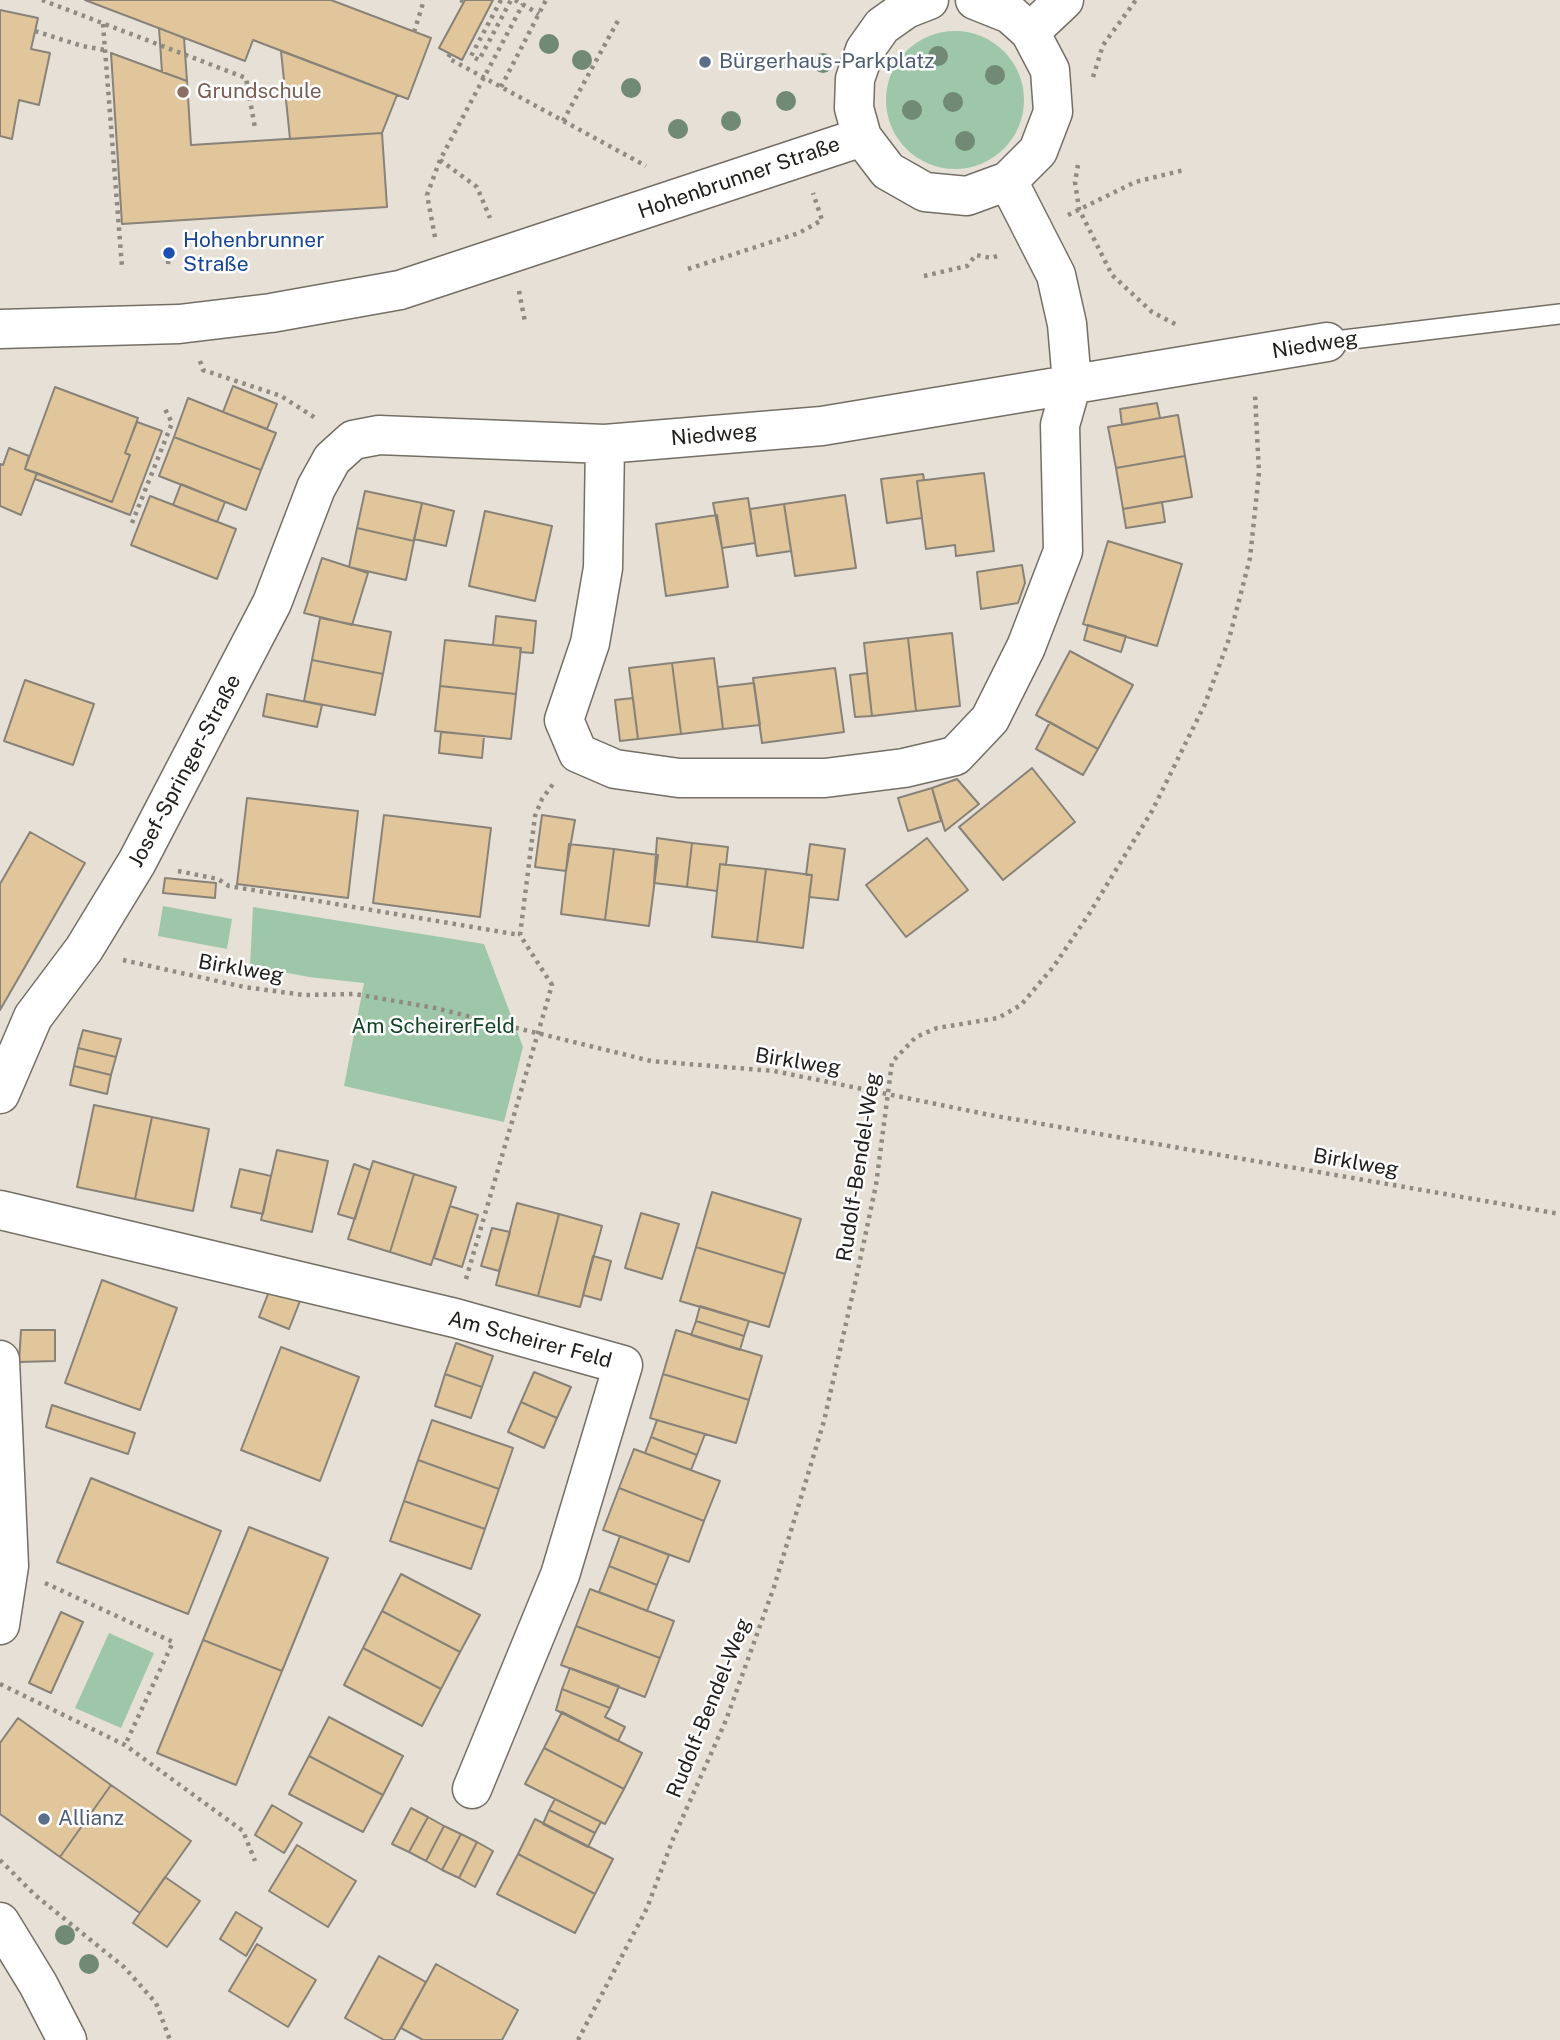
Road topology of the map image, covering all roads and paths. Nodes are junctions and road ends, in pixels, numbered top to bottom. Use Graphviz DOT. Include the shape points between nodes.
graph roads {
  1 [pos="42,0"];
  2 [pos="424,0"];
  3 [pos="501,0"];
  4 [pos="513,0"];
  5 [pos="546,0"];
  6 [pos="975,0"];
  7 [pos="1064,0"];
  8 [pos="912,3"];
  9 [pos="523,4"];
  10 [pos="539,14"];
  11 [pos="620,17"];
  12 [pos="103,23"];
  13 [pos="35,31"];
  14 [pos="414,32"];
  15 [pos="1030,32"];
  16 [pos="105,50"];
  17 [pos="450,54"];
  18 [pos="484,78"];
  19 [pos="501,87"];
  20 [pos="563,121"];
  21 [pos="255,128"];
  22 [pos="862,136"];
  23 [pos="650,168"];
  24 [pos="1184,170"];
  25 [pos="1008,181"];
  26 [pos="1079,209"];
  27 [pos="822,220"];
  28 [pos="1035,234"];
  29 [pos="436,244"];
  30 [pos="169,253"];
  31 [pos="168,264"];
  32 [pos="122,267"];
  33 [pos="688,269"];
  34 [pos="924,276"];
  35 [pos="1560,314"];
  36 [pos="191,323"];
  37 [pos="1179,326"];
  38 [pos="0,329"];
  39 [pos="1327,342"];
  40 [pos="1252,355"];
  41 [pos="1072,383"];
  42 [pos="164,409"];
  43 [pos="353,440"];
  44 [pos="605,444"];
  45 [pos="132,523"];
  46 [pos="578,753"];
  47 [pos="137,862"];
  48 [pos="520,935"];
  49 [pos="155,969"];
  50 [pos="536,1034"];
  51 [pos="0,1094"];
  52 [pos="886,1094"];
  53 [pos="0,1210"];
  54 [pos="1560,1214"];
  55 [pos="455,1318"];
  56 [pos="0,1360"];
  57 [pos="9,1566"];
  58 [pos="0,1625"];
  59 [pos="0,1684"];
  60 [pos="125,1745"];
  61 [pos="472,1789"];
  62 [pos="0,1860"];
  63 [pos="255,1861"];
  64 [pos="0,1922"];
  65 [pos="67,2040"];
  66 [pos="170,2040"];
  67 [pos="578,2040"];
  1 -- 12 [label="path"];
  2 -- 14 [label="path"];
  3 -- 4 [label="path" via="471,56 479,60"];
  4 -- 9 [label="path"];
  5 -- 10 [label="path"];
  6 -- 15 [label="street, Hohenbrunner Straße" via="1010,14"];
  7 -- 15 [label="street"];
  8 -- 22 [label="street, Hohenbrunner Straße" via="882,26 865,50 855,79 855,108"];
  9 -- 10 [label="path"];
  9 -- 18 [label="path"];
  10 -- 19 [label="path"];
  11 -- 20 [label="path"];
  12 -- 16 [label="path"];
  12 -- 21 [label="path" via="246,78"];
  13 -- 16 [label="path"];
  15 -- 25 [label="street, Hohenbrunner Straße" via="1050,70 1053,112 1038,151"];
  16 -- 32 [label="path"];
  17 -- 18 [label="path" via="448,58"];
  18 -- 19 [label="path"];
  18 -- 29 [label="path" via="440,160 427,195"];
  19 -- 20 [label="path"];
  20 -- 23 [label="path"];
  22 -- 25 [label="street, Hohenbrunner Straße" via="888,171 925,192 967,196"];
  22 -- 36 [label="street, Hohenbrunner Straße" via="400,290"];
  24 -- 26 [label="path" via="1135,182"];
  25 -- 28 [label="street"];
  26 -- 28 [label="path"];
  26 -- 37 [label="path" via="1112,275 1152,312"];
  27 -- 33 [label="path" via="799,233"];
  28 -- 34 [label="path" via="1003,255 976,255 967,266"];
  28 -- 41 [label="street" via="1056,275 1067,324"];
  30 -- 31 [label="path"];
  35 -- 39 [label="lane, Niedweg"];
  36 -- 38 [label="street, Hohenbrunner Straße"];
  36 -- 43 [label="path" via="203,370 281,396"];
  39 -- 40 [label="street, Niedweg"];
  40 -- 41 [label="street, Niedweg"];
  40 -- 52 [label="path, Rudolf-Bendel-Weg" via="1259,473 1250,558 1230,639 1179,758 1122,864 1039,985 1021,1005 998,1018 937,1028 916,1037 892,1062"];
  41 -- 44 [label="street, Niedweg" via="822,426"];
  41 -- 46 [label="street" via="1060,425 1063,551 1026,647 990,719 955,756 825,778 679,778 615,769"];
  42 -- 45 [label="path" via="172,423"];
  43 -- 44 [label="street, Niedweg" via="379,435"];
  43 -- 47 [label="street, Josef-Springer-Straße" via="332,459 316,488 272,603"];
  44 -- 46 [label="street" via="603,568 590,643 564,720"];
  46 -- 48 [label="path" via="542,799 535,816"];
  47 -- 48 [label="path" via="229,886"];
  47 -- 51 [label="street, Josef-Springer-Straße" via="84,948 33,1017"];
  48 -- 50 [label="path" via="552,985"];
  49 -- 50 [label="path, Birklweg" via="304,995 355,994"];
  50 -- 52 [label="path, Birklweg" via="651,1061 774,1071"];
  50 -- 55 [label="path"];
  52 -- 54 [label="path, Birklweg"];
  52 -- 67 [label="path, Rudolf-Bendel-Weg" via="876,1185 824,1421 774,1587 726,1720 647,1908"];
  53 -- 55 [label="street, Am Scheirer Feld"];
  55 -- 61 [label="street, Am Scheirer Feld" via="622,1365 560,1575"];
  56 -- 57 [label="street"];
  57 -- 58 [label="street"];
  57 -- 60 [label="path" via="173,1642"];
  59 -- 60 [label="path"];
  60 -- 63 [label="path" via="243,1832"];
  62 -- 66 [label="path" via="35,1895 124,1967 156,2003"];
  64 -- 65 [label="street"];
}
